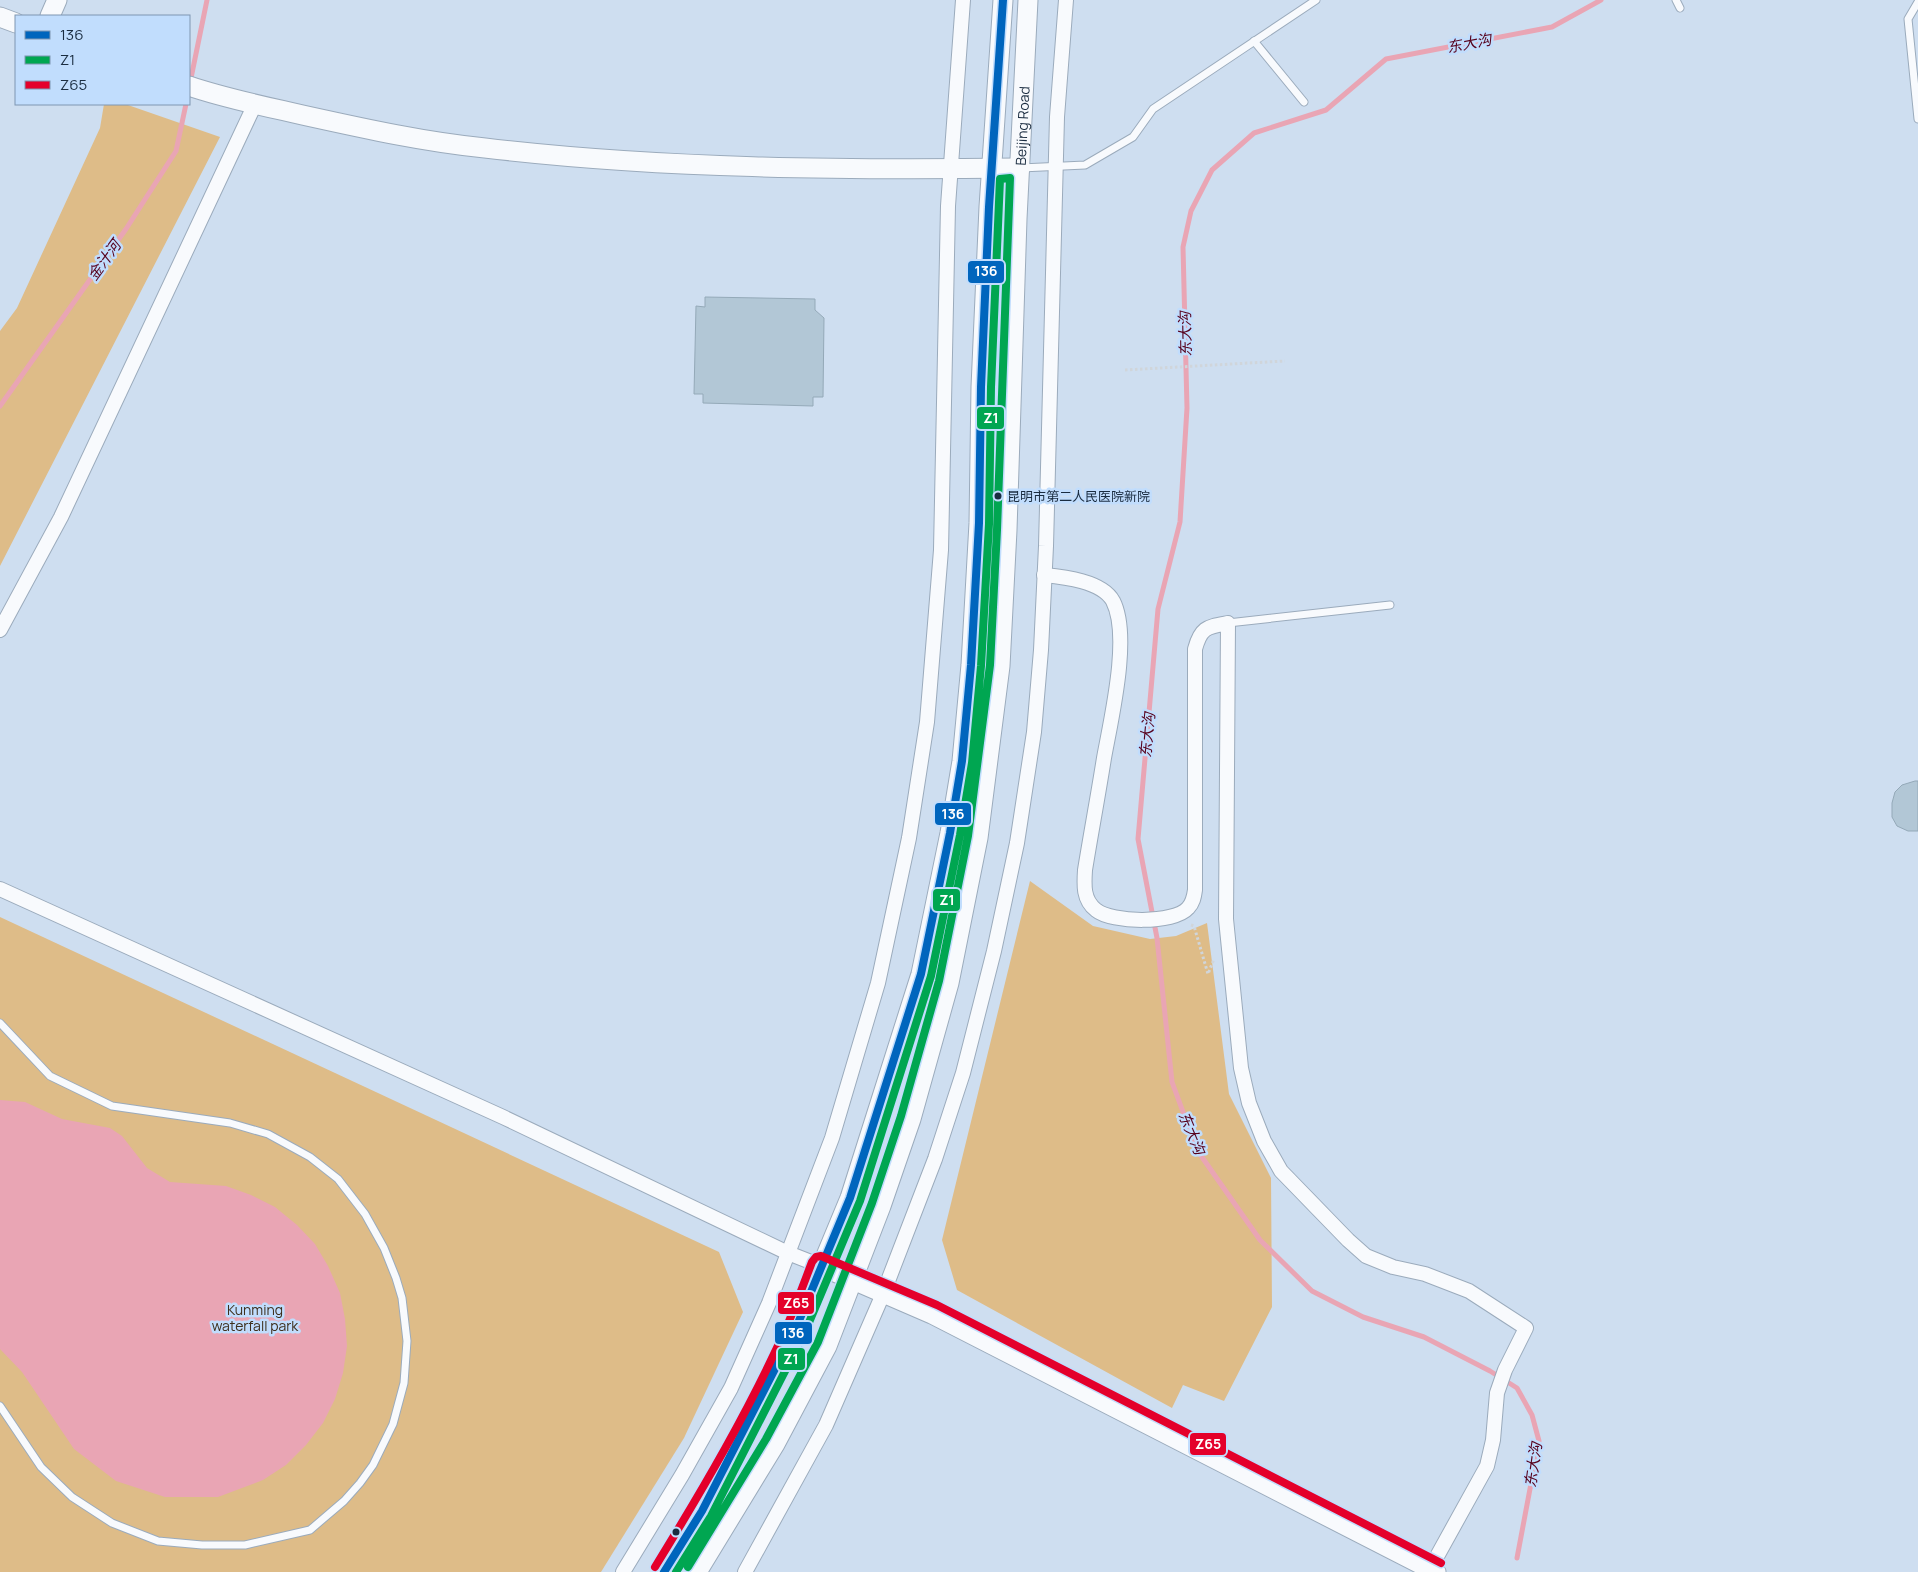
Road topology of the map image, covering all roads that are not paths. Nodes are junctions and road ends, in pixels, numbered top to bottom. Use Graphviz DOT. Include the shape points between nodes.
graph roads {
  1 [pos="57,0"];
  2 [pos="963,0"];
  3 [pos="1002,0"];
  4 [pos="1028,0"];
  5 [pos="1066,0"];
  6 [pos="1316,0"];
  7 [pos="1676,0"];
  8 [pos="1918,2"];
  9 [pos="1680,8"];
  10 [pos="50,15"];
  11 [pos="0,17"];
  12 [pos="15,23"];
  13 [pos="1254,41"];
  14 [pos="195,88"];
  15 [pos="1304,102"];
  16 [pos="255,104"];
  17 [pos="1918,119"];
  18 [pos="1056,167"];
  19 [pos="950,168"];
  20 [pos="1020,168"];
  21 [pos="990,169"];
  22 [pos="1044,575"];
  23 [pos="1390,605"];
  24 [pos="1228,624"];
  25 [pos="0,630"];
  26 [pos="0,889"];
  27 [pos="0,1023"];
  28 [pos="788,1253"];
  29 [pos="821,1266"];
  30 [pos="852,1279"];
  31 [pos="883,1294"];
  32 [pos="0,1406"];
  33 [pos="1433,1570"];
  34 [pos="623,1572"];
  35 [pos="664,1572"];
  36 [pos="697,1572"];
  37 [pos="745,1572"];
  1 -- 10 [label="main road"];
  2 -- 19 [label="street"];
  3 -- 21 [label="main road, Beijing Road"];
  4 -- 20 [label="main road, Beijing Road"];
  5 -- 18 [label="street"];
  6 -- 13 [label="lane"];
  7 -- 9 [label="lane"];
  8 -- 17 [label="lane" via="1908,19"];
  11 -- 12 [label="main road"];
  13 -- 15 [label="lane"];
  13 -- 18 [label="lane" via="1153,109 1132,137 1085,165"];
  14 -- 16 [label="main road"];
  16 -- 19 [label="main road" via="372,131 484,148 605,159 770,168"];
  16 -- 25 [label="street" via="61,518"];
  18 -- 20 [label="lane"];
  18 -- 22 [label="street"];
  19 -- 21 [label="main road"];
  19 -- 28 [label="street" via="941,550 927,722 909,838 878,983 832,1138"];
  20 -- 21 [label="main road"];
  20 -- 30 [label="main road, Beijing Road" via="1000,666 978,838 948,983 911,1119"];
  21 -- 29 [label="main road, Beijing Road" via="972,665 960,770 921,974 850,1198"];
  22 -- 24 [label="street" via="1074,578 1102,590 1112,600 1118,614 1118,666 1084,885 1087,899 1096,910 1110,916 1136,921 1178,916 1193,901 1195,649 1199,634 1210,626"];
  22 -- 31 [label="street" via="1034,732 1017,843 994,951 935,1159"];
  23 -- 24 [label="lane"];
  24 -- 33 [label="street" via="1226,919 1241,1068 1249,1103 1264,1141 1281,1172 1366,1256 1469,1291 1526,1328 1497,1393 1487,1466"];
  26 -- 28 [label="street" via="504,1116"];
  27 -- 32 [label="lane" via="50,1076 112,1106 230,1123 268,1134 310,1157 338,1179 365,1214 384,1248 402,1298 407,1340 404,1383 393,1424 373,1465 360,1483 334,1511 310,1530 245,1545 158,1542 112,1523 72,1498 41,1467"];
  28 -- 29 [label="street"];
  28 -- 34 [label="street" via="731,1388"];
  29 -- 30 [label="main road"];
  29 -- 35 [label="main road, Beijing Road" via="796,1328 750,1422 702,1511"];
  30 -- 31 [label="main road"];
  30 -- 36 [label="main road, Beijing Road" via="826,1346 775,1444"];
  31 -- 33 [label="main road" via="932,1314"];
  31 -- 37 [label="street" via="826,1425"];
}
